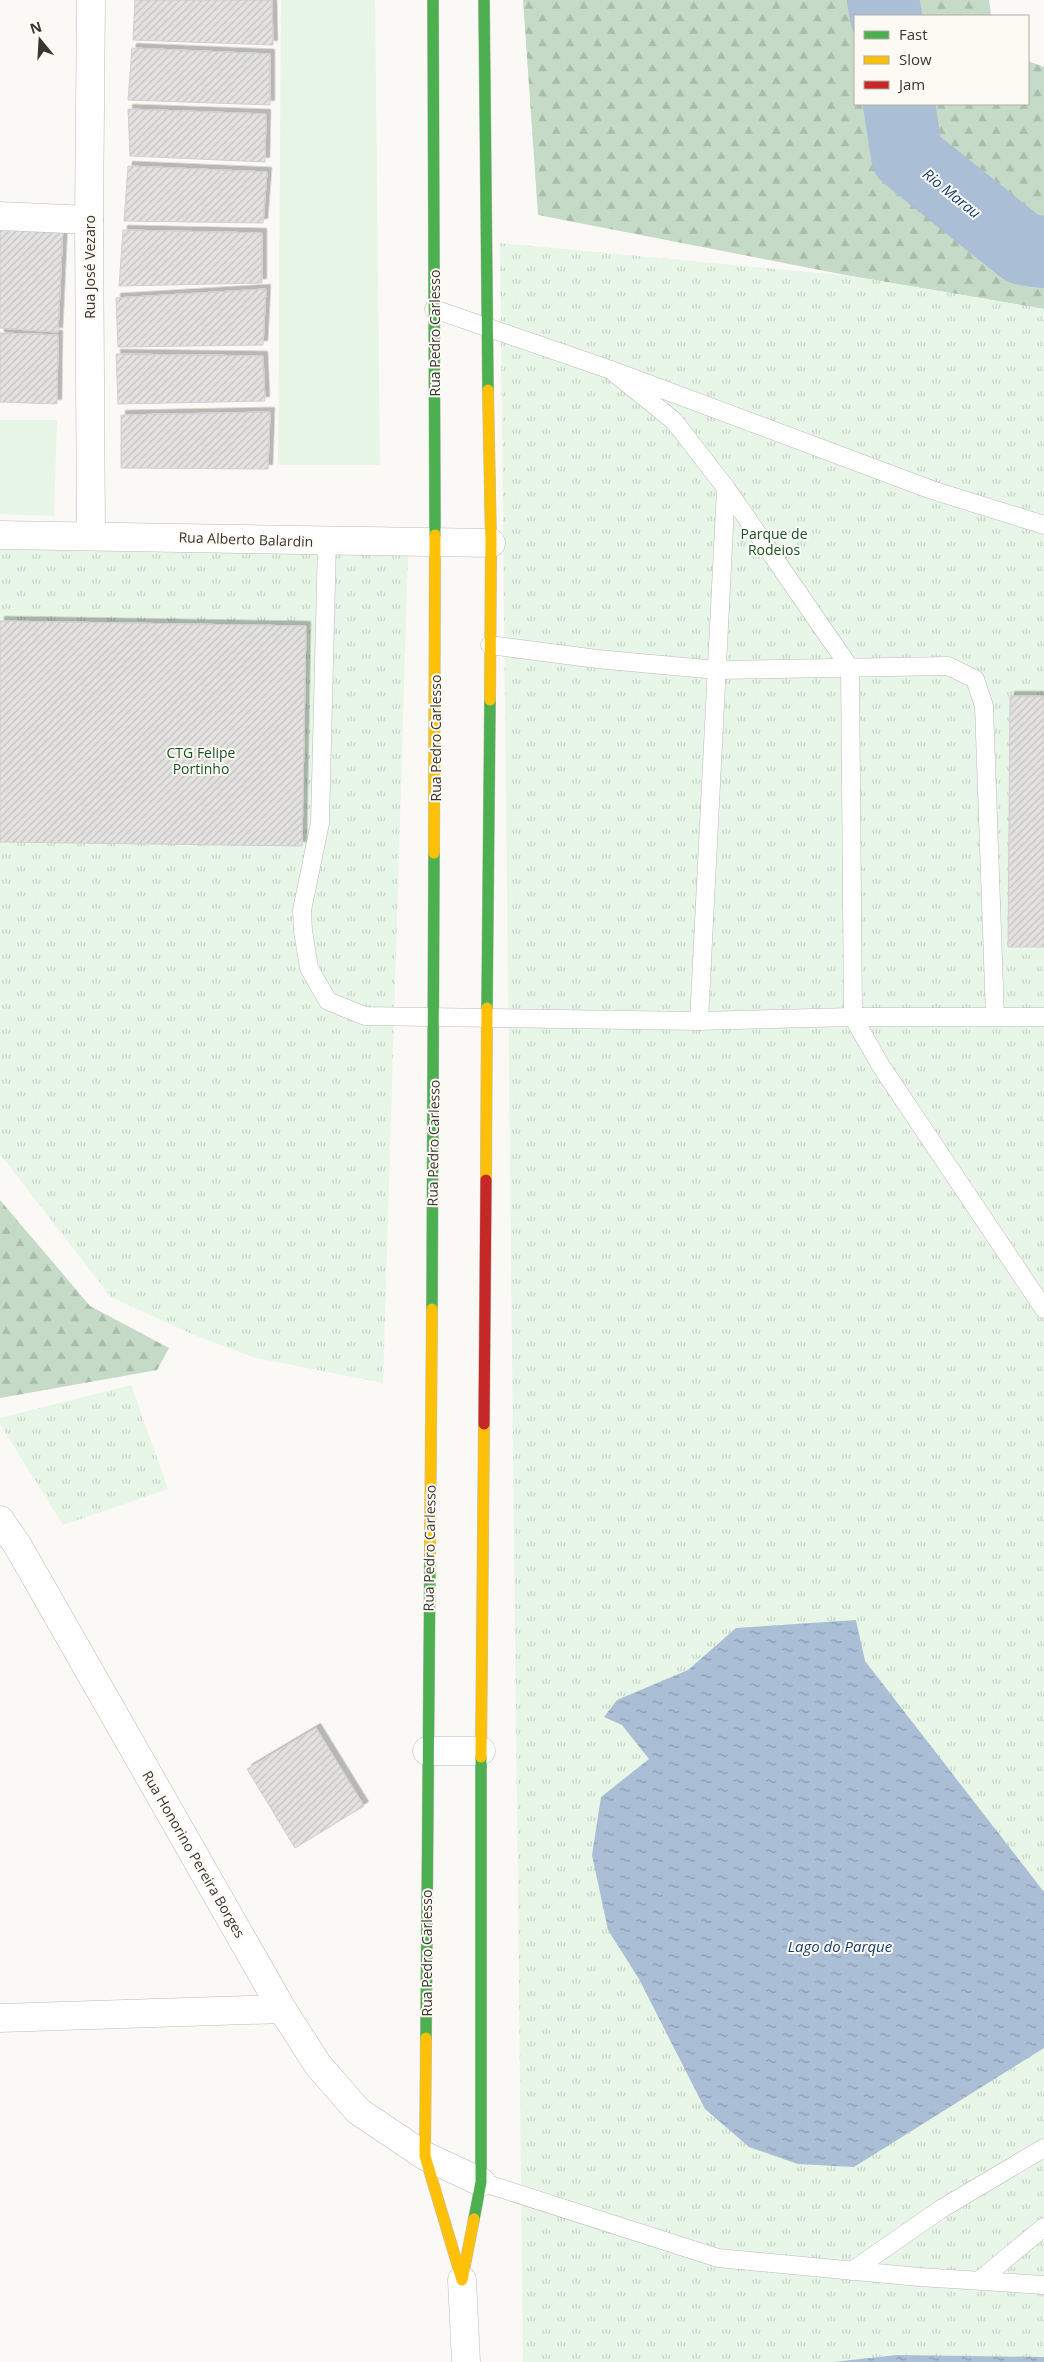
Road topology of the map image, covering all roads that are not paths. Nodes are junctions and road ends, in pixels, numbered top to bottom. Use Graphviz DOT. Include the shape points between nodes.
graph roads {
  1 [pos="91,0"];
  2 [pos="433,0"];
  3 [pos="484,0"];
  4 [pos="0,216"];
  5 [pos="89,220"];
  6 [pos="434,308"];
  7 [pos="487,326"];
  8 [pos="611,370"];
  9 [pos="726,488"];
  10 [pos="1044,525"];
  11 [pos="0,535"];
  12 [pos="91,535"];
  13 [pos="326,542"];
  14 [pos="435,542"];
  15 [pos="492,543"];
  16 [pos="490,645"];
  17 [pos="850,668"];
  18 [pos="717,670"];
  19 [pos="995,1016"];
  20 [pos="1044,1016"];
  21 [pos="434,1017"];
  22 [pos="853,1017"];
  23 [pos="488,1018"];
  24 [pos="700,1021"];
  25 [pos="1044,1309"];
  26 [pos="0,1520"];
  27 [pos="9,1546"];
  28 [pos="428,1751"];
  29 [pos="481,1751"];
  30 [pos="282,2009"];
  31 [pos="0,2018"];
  32 [pos="1044,2148"];
  33 [pos="424,2156"];
  34 [pos="481,2182"];
  35 [pos="1044,2227"];
  36 [pos="852,2271"];
  37 [pos="462,2280"];
  38 [pos="980,2280"];
  39 [pos="1044,2285"];
  40 [pos="466,2362"];
  1 -- 5 [label="street, Rua José Vezaro"];
  2 -- 6 [label="street, Rua Pedro Carlesso"];
  3 -- 7 [label="street, Rua Pedro Carlesso"];
  4 -- 5 [label="street"];
  5 -- 12 [label="street, Rua José Vezaro"];
  6 -- 7 [label="lane"];
  6 -- 14 [label="street, Rua Pedro Carlesso"];
  7 -- 8 [label="lane"];
  7 -- 15 [label="street, Rua Pedro Carlesso"];
  8 -- 9 [label="lane" via="674,421"];
  8 -- 10 [label="lane" via="932,490"];
  9 -- 17 [label="lane"];
  9 -- 18 [label="lane"];
  11 -- 12 [label="street, Rua Alberto Balardin"];
  12 -- 13 [label="street, Rua Alberto Balardin"];
  13 -- 14 [label="street, Rua Alberto Balardin"];
  13 -- 21 [label="lane" via="320,823 302,910 309,968 328,1001 365,1016"];
  14 -- 15 [label="street, Rua Alberto Balardin"];
  14 -- 21 [label="street, Rua Pedro Carlesso"];
  15 -- 16 [label="street, Rua Pedro Carlesso"];
  16 -- 18 [label="lane"];
  16 -- 23 [label="street, Rua Pedro Carlesso"];
  17 -- 18 [label="lane"];
  17 -- 19 [label="lane" via="948,666 975,679 984,706"];
  17 -- 22 [label="lane"];
  18 -- 24 [label="lane"];
  19 -- 20 [label="lane"];
  19 -- 22 [label="lane"];
  21 -- 23 [label="lane"];
  21 -- 28 [label="street, Rua Pedro Carlesso"];
  22 -- 24 [label="lane"];
  22 -- 25 [label="lane" via="881,1066"];
  23 -- 24 [label="lane"];
  23 -- 29 [label="street, Rua Pedro Carlesso"];
  26 -- 27 [label="street, Rua Honorino Pereira Borges"];
  27 -- 30 [label="street, Rua Honorino Pereira Borges"];
  28 -- 29 [label="street"];
  28 -- 33 [label="street, Rua Pedro Carlesso"];
  29 -- 34 [label="street, Rua Pedro Carlesso"];
  30 -- 31 [label="street"];
  30 -- 33 [label="street, Rua Honorino Pereira Borges" via="318,2064 358,2111"];
  32 -- 36 [label="lane" via="941,2209"];
  33 -- 34 [label="street, Rua Honorino Pereira Borges"];
  33 -- 37 [label="street, Rua Pedro Carlesso"];
  34 -- 36 [label="lane" via="718,2258"];
  34 -- 37 [label="street, Rua Pedro Carlesso"];
  35 -- 38 [label="lane"];
  36 -- 38 [label="lane"];
  37 -- 40 [label="street, Rua Pedro Carlesso"];
  38 -- 39 [label="lane"];
}
